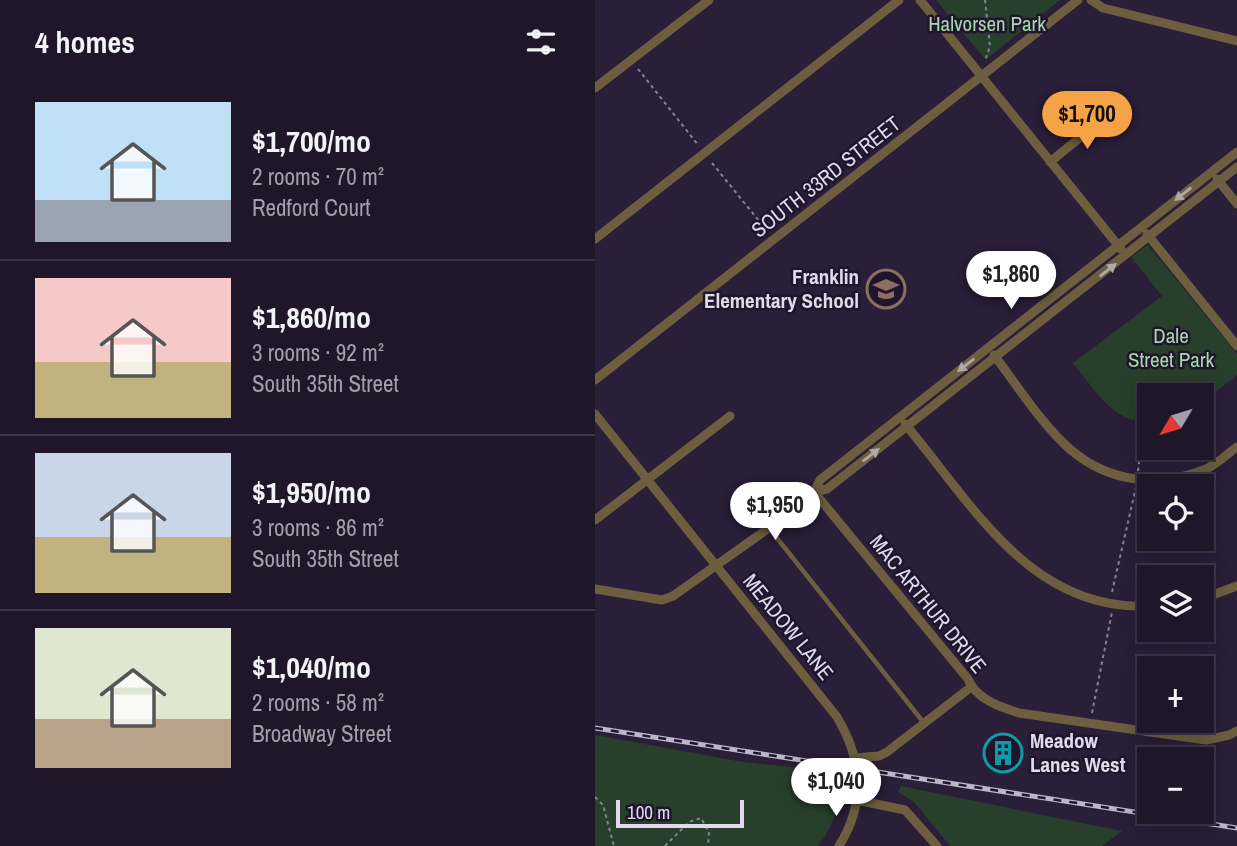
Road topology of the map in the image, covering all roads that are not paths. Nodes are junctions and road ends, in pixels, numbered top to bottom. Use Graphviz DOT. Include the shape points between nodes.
graph roads {
  1 [pos="709,0"];
  2 [pos="899,0"];
  3 [pos="920,0"];
  4 [pos="1078,0"];
  5 [pos="1091,0"];
  6 [pos="1237,41"];
  7 [pos="981,77"];
  8 [pos="595,89"];
  9 [pos="1104,118"];
  10 [pos="1237,152"];
  11 [pos="1051,162"];
  12 [pos="1237,167"];
  13 [pos="1212,172"];
  14 [pos="1219,182"];
  15 [pos="1237,204"];
  16 [pos="1142,227"];
  17 [pos="1150,237"];
  18 [pos="595,239"];
  19 [pos="1118,246"];
  20 [pos="1126,256"];
  21 [pos="1237,346"];
  22 [pos="988,348"];
  23 [pos="996,357"];
  24 [pos="595,380"];
  25 [pos="595,414"];
  26 [pos="730,416"];
  27 [pos="900,417"];
  28 [pos="908,426"];
  29 [pos="1237,447"];
  30 [pos="648,480"];
  31 [pos="814,492"];
  32 [pos="595,520"];
  33 [pos="769,528"];
  34 [pos="716,566"];
  35 [pos="1237,586"];
  36 [pos="595,589"];
  37 [pos="1214,595"];
  38 [pos="1137,605"];
  39 [pos="971,687"];
  40 [pos="925,723"];
  41 [pos="1237,731"];
  42 [pos="856,758"];
  43 [pos="856,800"];
  44 [pos="839,846"];
  45 [pos="937,846"];
  1 -- 8 [label="street"];
  2 -- 18 [label="street"];
  3 -- 7 [label="street"];
  4 -- 7 [label="street, SOUTH 33RD STREET"];
  5 -- 6 [label="street" via="1103,8"];
  7 -- 11 [label="street"];
  7 -- 24 [label="street, SOUTH 33RD STREET"];
  9 -- 11 [label="street"];
  10 -- 13 [label="street"];
  11 -- 19 [label="street"];
  12 -- 14 [label="street"];
  13 -- 14 [label="street"];
  13 -- 16 [label="street, one-way"];
  14 -- 15 [label="street"];
  14 -- 17 [label="street"];
  16 -- 17 [label="street"];
  16 -- 19 [label="street"];
  17 -- 20 [label="street"];
  17 -- 21 [label="street"];
  19 -- 20 [label="street"];
  19 -- 22 [label="street"];
  23 -- 20 [label="street, one-way"];
  22 -- 23 [label="street"];
  22 -- 27 [label="street, one-way"];
  23 -- 28 [label="street"];
  23 -- 29 [label="street" via="1070,449 1094,466 1124,478 1156,481 1182,477 1209,468"];
  25 -- 30 [label="street, MEADOW LANE"];
  26 -- 30 [label="street"];
  27 -- 28 [label="street"];
  27 -- 31 [label="street" via="820,480"];
  31 -- 28 [label="street, one-way" via="827,489"];
  28 -- 38 [label="street" via="994,535 1026,565 1079,594"];
  30 -- 32 [label="street"];
  30 -- 34 [label="street, MEADOW LANE"];
  31 -- 33 [label="street"];
  31 -- 39 [label="street, MAC ARTHUR DRIVE"];
  33 -- 34 [label="street"];
  33 -- 40 [label="lane"];
  34 -- 36 [label="street" via="663,600"];
  34 -- 42 [label="street, MEADOW LANE" via="837,717"];
  35 -- 37 [label="street"];
  39 -- 40 [label="street"];
  39 -- 41 [label="street, MAC ARTHUR DRIVE" via="995,705 1019,713 1206,740"];
  40 -- 42 [label="street" via="879,756"];
  42 -- 43 [label="street, MEADOW LANE"];
  43 -- 44 [label="street, MEADOW LANE"];
  43 -- 45 [label="street" via="905,810"];
}
